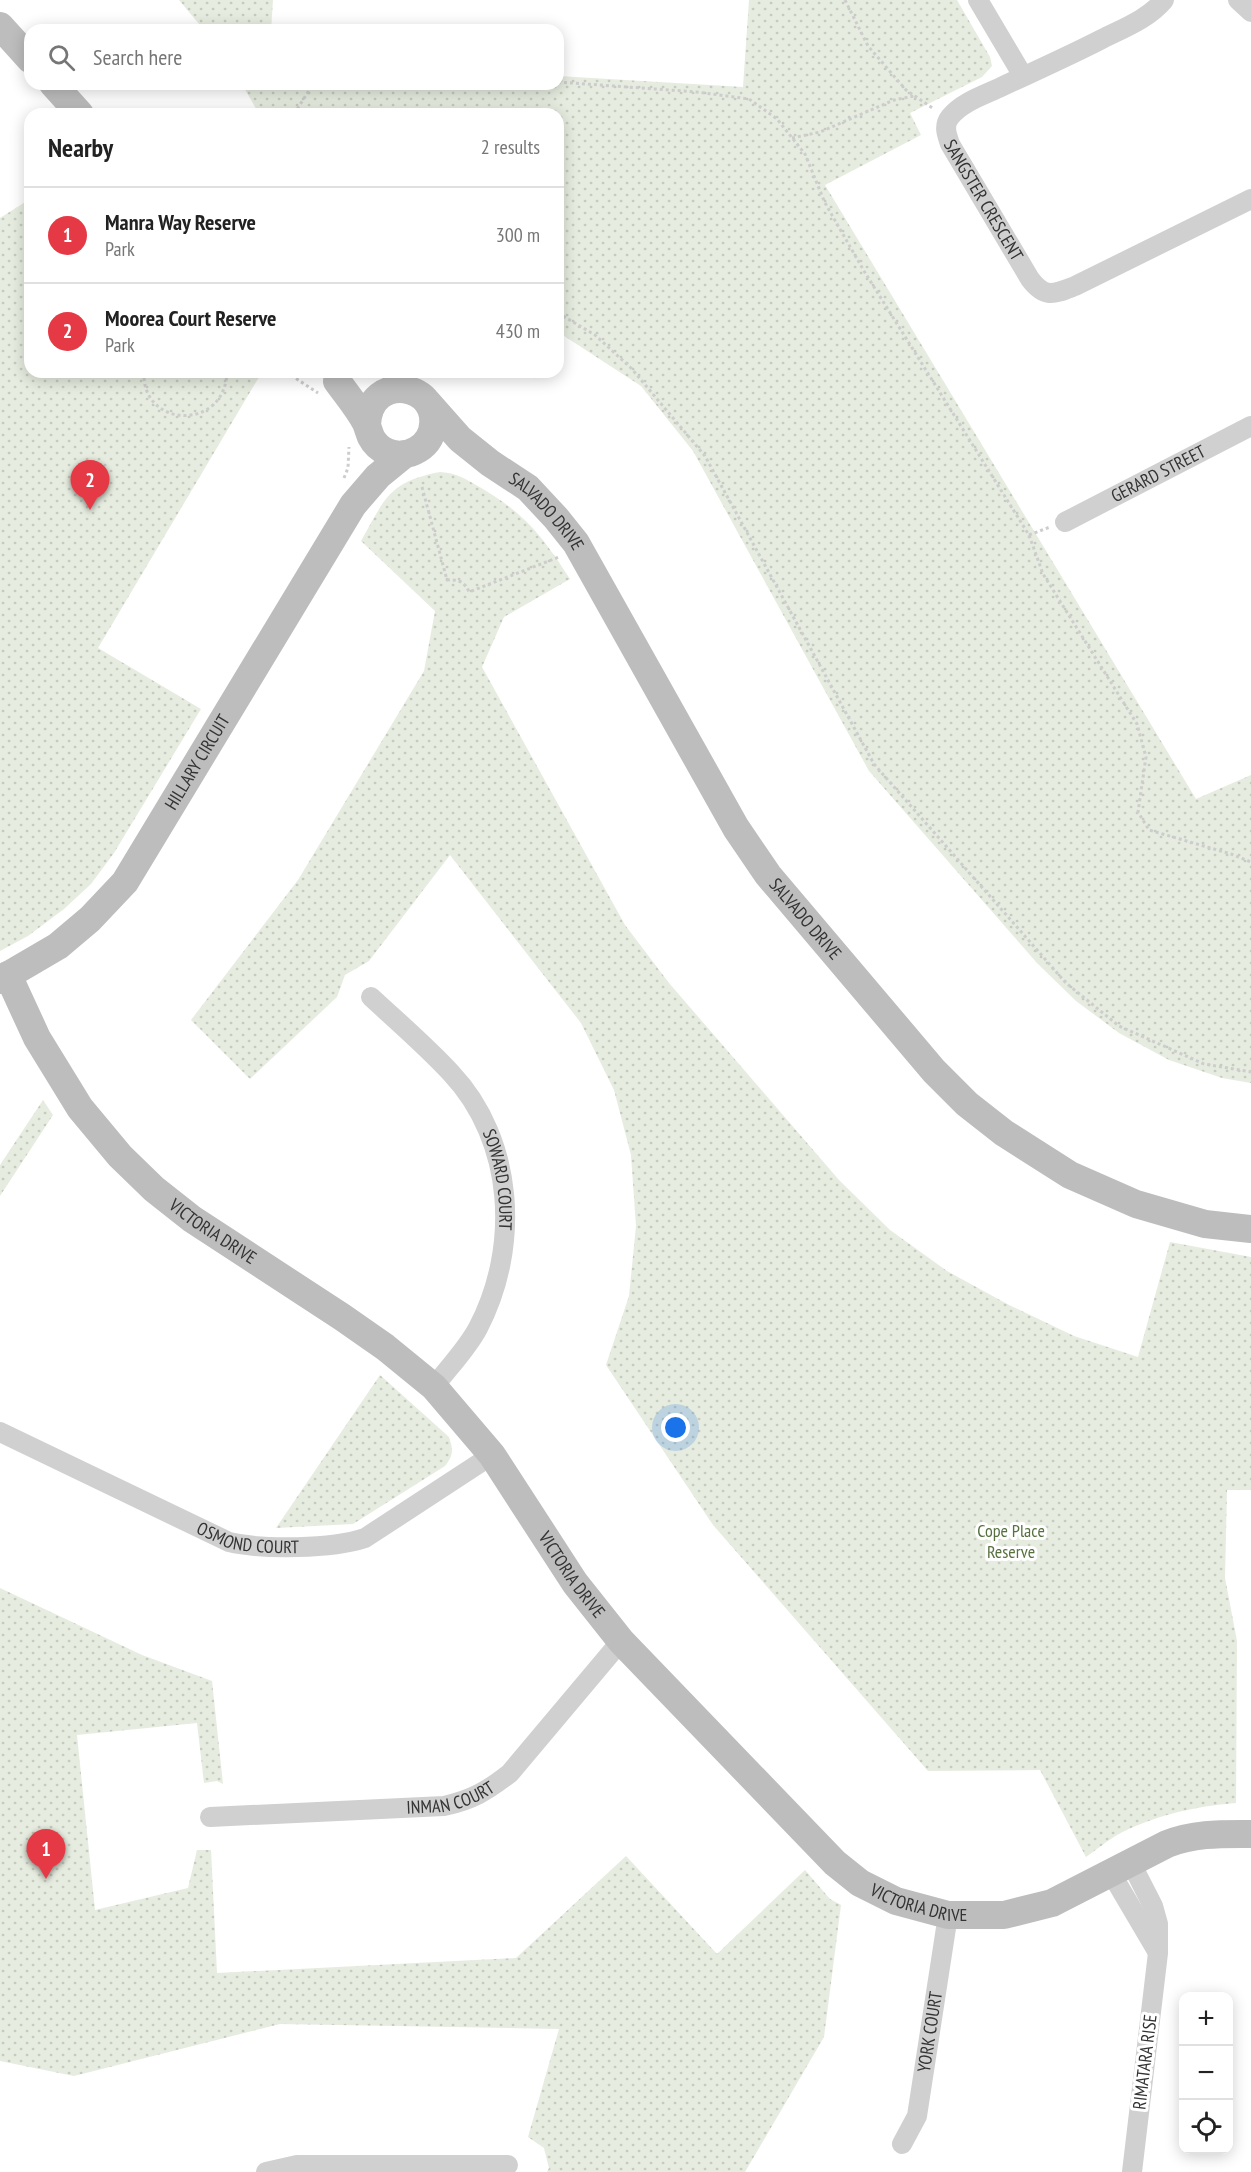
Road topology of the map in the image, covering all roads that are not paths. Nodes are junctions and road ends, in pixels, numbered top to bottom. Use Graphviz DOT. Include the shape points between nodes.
graph roads {
  1 [pos="978,0"];
  2 [pos="1164,0"];
  3 [pos="1238,0"];
  4 [pos="1251,12"];
  5 [pos="0,26"];
  6 [pos="24,52"];
  7 [pos="1023,76"];
  8 [pos="58,90"];
  9 [pos="75,108"];
  10 [pos="1251,199"];
  11 [pos="326,383"];
  12 [pos="392,390"];
  13 [pos="429,404"];
  14 [pos="1251,426"];
  15 [pos="362,434"];
  16 [pos="410,453"];
  17 [pos="490,463"];
  18 [pos="347,494"];
  19 [pos="1065,522"];
  20 [pos="4,978"];
  21 [pos="371,997"];
  22 [pos="1251,1229"];
  23 [pos="434,1387"];
  24 [pos="0,1432"];
  25 [pos="492,1455"];
  26 [pos="621,1641"];
  27 [pos="210,1817"];
  28 [pos="1251,1834"];
  29 [pos="1121,1868"];
  30 [pos="948,1915"];
  31 [pos="902,2144"];
  32 [pos="508,2165"];
  33 [pos="266,2172"];
  34 [pos="1132,2172"];
  1 -- 7 [label="street"];
  2 -- 7 [label="street, SANGSTER CRESCENT" via="1146,16"];
  3 -- 4 [label="street"];
  5 -- 6 [label="street"];
  7 -- 10 [label="street, SANGSTER CRESCENT" via="976,98 948,118 946,133 1030,279 1045,293 1075,286"];
  8 -- 9 [label="street"];
  11 -- 12 [label="street, SALVADO DRIVE"];
  11 -- 15 [label="street, SALVADO DRIVE"];
  12 -- 13 [label="street, SALVADO DRIVE" via="412,390"];
  12 -- 15 [label="street" via="376,399"];
  13 -- 16 [label="street" via="433,414 430,436"];
  13 -- 17 [label="street, SALVADO DRIVE" via="460,439"];
  14 -- 19 [label="street, GERARD STREET"];
  15 -- 16 [label="street, SALVADO DRIVE" via="394,454"];
  15 -- 18 [label="street, HILLARY CIRCUIT" via="365,471"];
  16 -- 17 [label="street, SALVADO DRIVE" via="450,453"];
  16 -- 18 [label="street, HILLARY CIRCUIT"];
  17 -- 22 [label="street, SALVADO DRIVE" via="528,488 576,543 736,828 768,875 934,1071 1004,1133 1070,1175 1136,1204 1205,1224"];
  18 -- 20 [label="street, HILLARY CIRCUIT" via="125,882 58,946"];
  20 -- 23 [label="street, VICTORIA DRIVE" via="74,1098 120,1156 154,1189 192,1219 385,1347"];
  21 -- 23 [label="street, SOWARD COURT" via="452,1074 479,1112 494,1146 506,1197 505,1244 494,1292 477,1330"];
  23 -- 25 [label="street, VICTORIA DRIVE"];
  24 -- 25 [label="street, OSMOND COURT" via="229,1542 258,1547 329,1545 365,1538"];
  25 -- 26 [label="street, VICTORIA DRIVE" via="575,1583"];
  26 -- 27 [label="street, INMAN COURT" via="510,1773 465,1802"];
  26 -- 30 [label="street, VICTORIA DRIVE" via="835,1863 860,1883 896,1901"];
  28 -- 29 [label="street, VICTORIA DRIVE" via="1184,1837"];
  29 -- 30 [label="street, VICTORIA DRIVE" via="1052,1903 1004,1915"];
  29 -- 34 [label="street, RIMATARA RISE" via="1158,1953"];
  30 -- 31 [label="street, YORK COURT" via="917,2116"];
  32 -- 33 [label="street" via="297,2165"];
}
